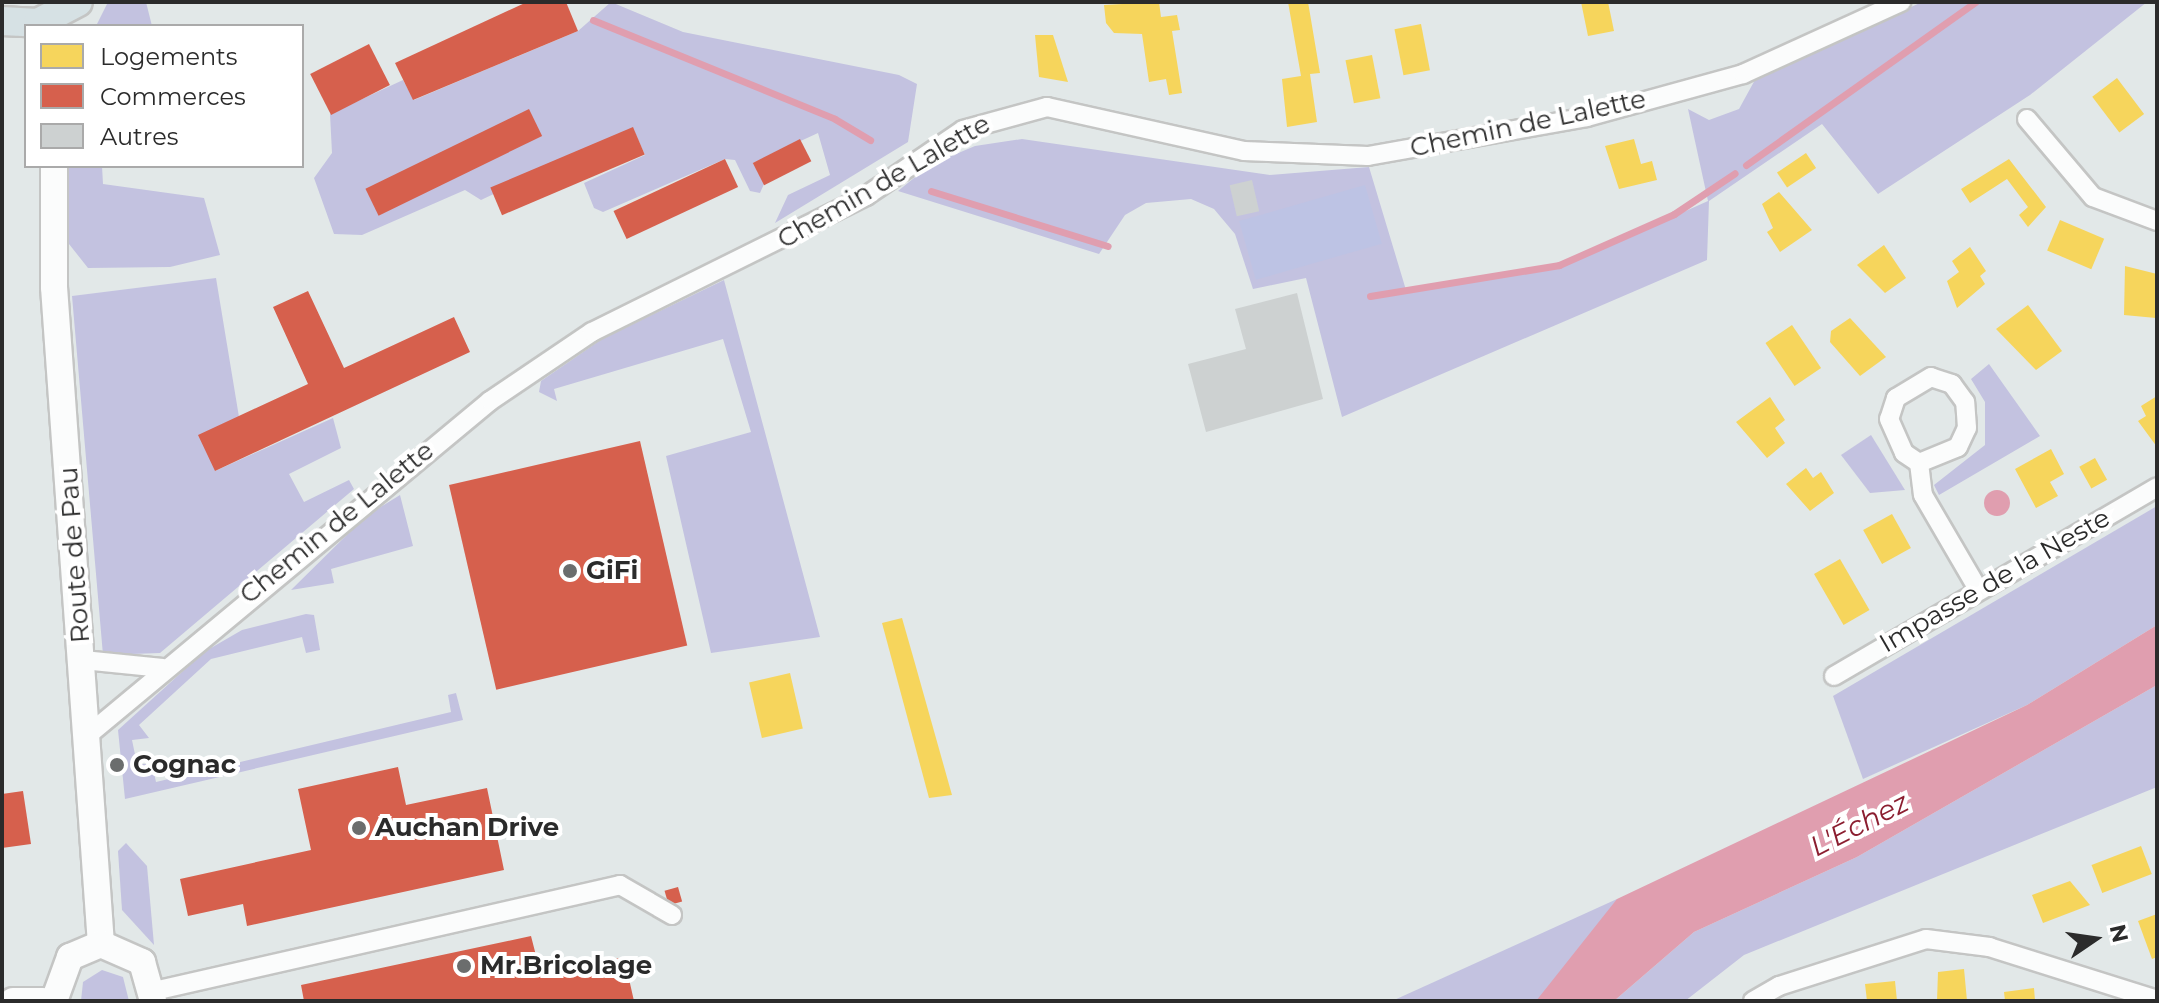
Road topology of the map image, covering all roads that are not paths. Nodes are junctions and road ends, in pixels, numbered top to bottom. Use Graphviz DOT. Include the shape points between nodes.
graph roads {
  1 [pos="1901,2"];
  2 [pos="74,11"];
  3 [pos="26,24"];
  4 [pos="2027,119"];
  5 [pos="54,168"];
  6 [pos="2157,221"];
  7 [pos="1919,463"];
  8 [pos="2157,487"];
  9 [pos="1978,589"];
  10 [pos="83,660"];
  11 [pos="163,668"];
  12 [pos="1834,676"];
  13 [pos="88,735"];
  14 [pos="672,915"];
  15 [pos="101,944"];
  16 [pos="153,996"];
  17 [pos="2138,998"];
  18 [pos="2157,1000"];
  19 [pos="13,1001"];
  20 [pos="43,1001"];
  21 [pos="54,1001"];
  22 [pos="1753,1001"];
  1 -- 11 [label="street, Chemin de Lalette" via="1743,74 1587,117 1368,156 1244,151 1082,110 1000,115 917,156 866,196 784,240 592,332 405,464"];
  2 -- 3 [label="main road"];
  4 -- 6 [label="street" via="2093,197"];
  5 -- 10 [label="main road, Route de Pau" via="54,278"];
  7 -- 7 [label="street" via="1904,453 1889,419 1896,398 1931,377 1952,384 1965,402 1967,428 1958,447"];
  7 -- 9 [label="street" via="1923,495"];
  8 -- 9 [label="street, Impasse de la Neste"];
  9 -- 12 [label="street, Impasse de la Neste"];
  10 -- 11 [label="street"];
  10 -- 13 [label="main road, Route de Pau"];
  11 -- 13 [label="street, Chemin de Lalette" via="109,725"];
  13 -- 15 [label="main road, Route de Pau"];
  14 -- 16 [label="street" via="620,885"];
  15 -- 16 [label="main road" via="142,962"];
  15 -- 21 [label="main road" via="70,957"];
  17 -- 18 [label="street"];
  17 -- 22 [label="street" via="1989,947 1926,939 1779,986"];
  19 -- 20 [label="main road"];
}
